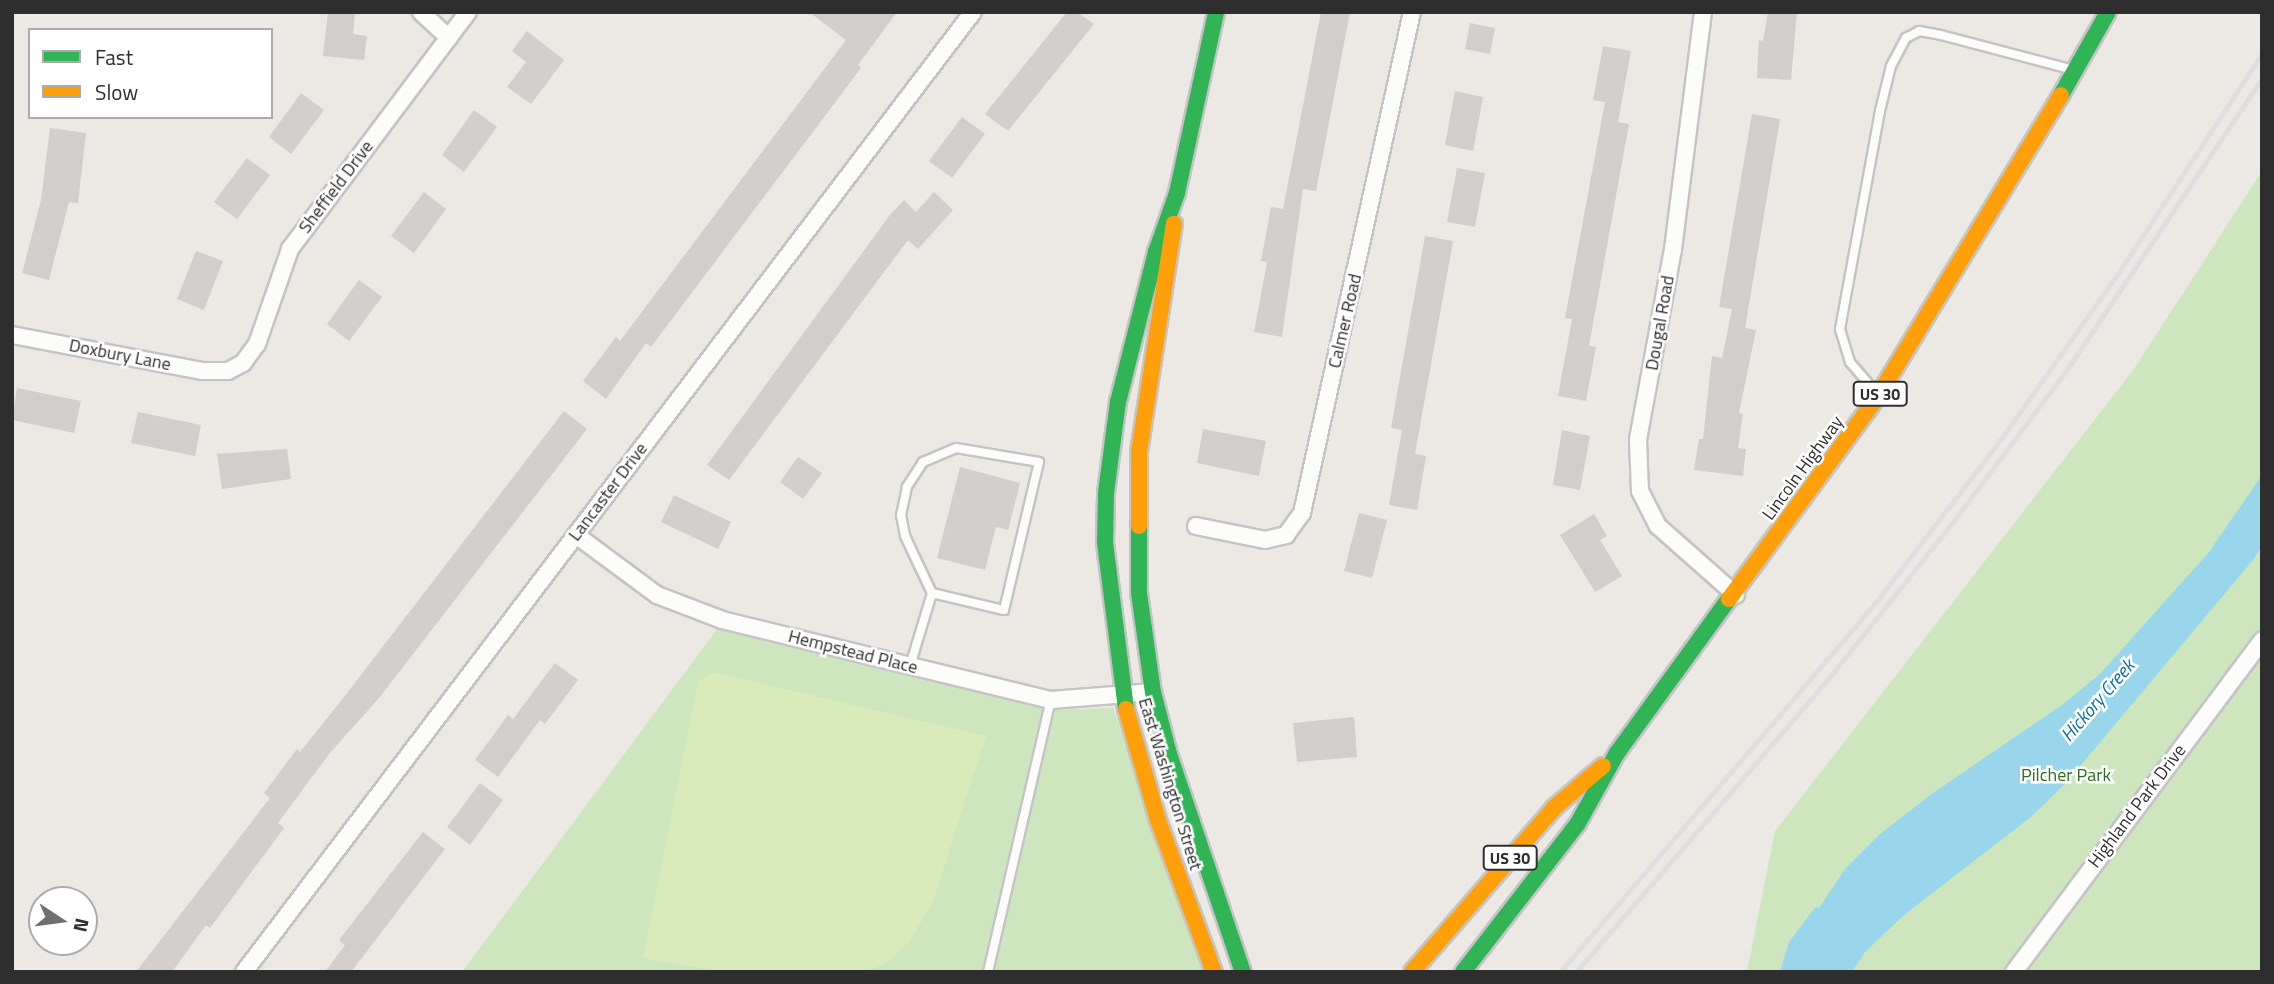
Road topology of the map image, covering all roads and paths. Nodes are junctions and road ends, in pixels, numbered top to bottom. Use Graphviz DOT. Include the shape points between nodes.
graph roads {
  1 [pos="421,12"];
  2 [pos="468,12"];
  3 [pos="973,12"];
  4 [pos="1216,12"];
  5 [pos="1412,12"];
  6 [pos="1703,12"];
  7 [pos="2108,12"];
  8 [pos="449,38"];
  9 [pos="2075,71"];
  10 [pos="1177,193"];
  11 [pos="12,335"];
  12 [pos="229,371"];
  13 [pos="1878,396"];
  14 [pos="1195,526"];
  15 [pos="576,536"];
  16 [pos="932,593"];
  17 [pos="1736,595"];
  18 [pos="2262,640"];
  19 [pos="910,666"];
  20 [pos="1153,692"];
  21 [pos="1122,696"];
  22 [pos="1051,700"];
  23 [pos="1617,753"];
  24 [pos="243,972"];
  25 [pos="988,972"];
  26 [pos="1214,972"];
  27 [pos="1243,972"];
  28 [pos="1412,972"];
  29 [pos="1463,972"];
  30 [pos="2014,972"];
  1 -- 8 [label="street"];
  2 -- 8 [label="street, Sheffield Drive"];
  3 -- 15 [label="street, Lancaster Drive"];
  4 -- 10 [label="street, East Washington Street"];
  5 -- 14 [label="street, Calmer Road" via="1302,513 1286,535 1265,540"];
  6 -- 17 [label="street, Dougal Road" via="1673,249 1638,440 1640,491 1658,526"];
  7 -- 9 [label="street, Lincoln Highway / US 30"];
  8 -- 12 [label="street, Sheffield Drive" via="290,249 257,344 243,363"];
  9 -- 13 [label="street, Lincoln Highway / US 30" via="2006,193"];
  9 -- 13 [label="lane" via="1941,35 1919,31 1906,38 1891,66 1880,111 1840,329 1850,362"];
  10 -- 20 [label="street, East Washington Street" via="1172,256 1139,452 1139,582"];
  10 -- 21 [label="street, East Washington Street" via="1128,356 1110,449 1105,541"];
  11 -- 12 [label="street, Doxbury Lane" via="202,371"];
  13 -- 17 [label="street, Lincoln Highway / US 30"];
  15 -- 19 [label="street, Hempstead Place" via="657,595 722,620"];
  15 -- 24 [label="street, Lancaster Drive"];
  16 -- 16 [label="lane" via="1004,610 1039,462 956,448 923,463 907,487 901,515 905,536"];
  16 -- 19 [label="lane"];
  17 -- 23 [label="street, Lincoln Highway / US 30"];
  18 -- 30 [label="street, Highland Park Drive"];
  19 -- 22 [label="street, Hempstead Place"];
  20 -- 21 [label="street, Hempstead Place"];
  20 -- 27 [label="street, East Washington Street" via="1169,754"];
  21 -- 22 [label="street, Hempstead Place"];
  21 -- 26 [label="street, East Washington Street" via="1158,820"];
  22 -- 25 [label="lane"];
  23 -- 28 [label="street, Lincoln Highway / US 30" via="1555,807"];
  23 -- 29 [label="street, Lincoln Highway / US 30" via="1578,823"];
}
